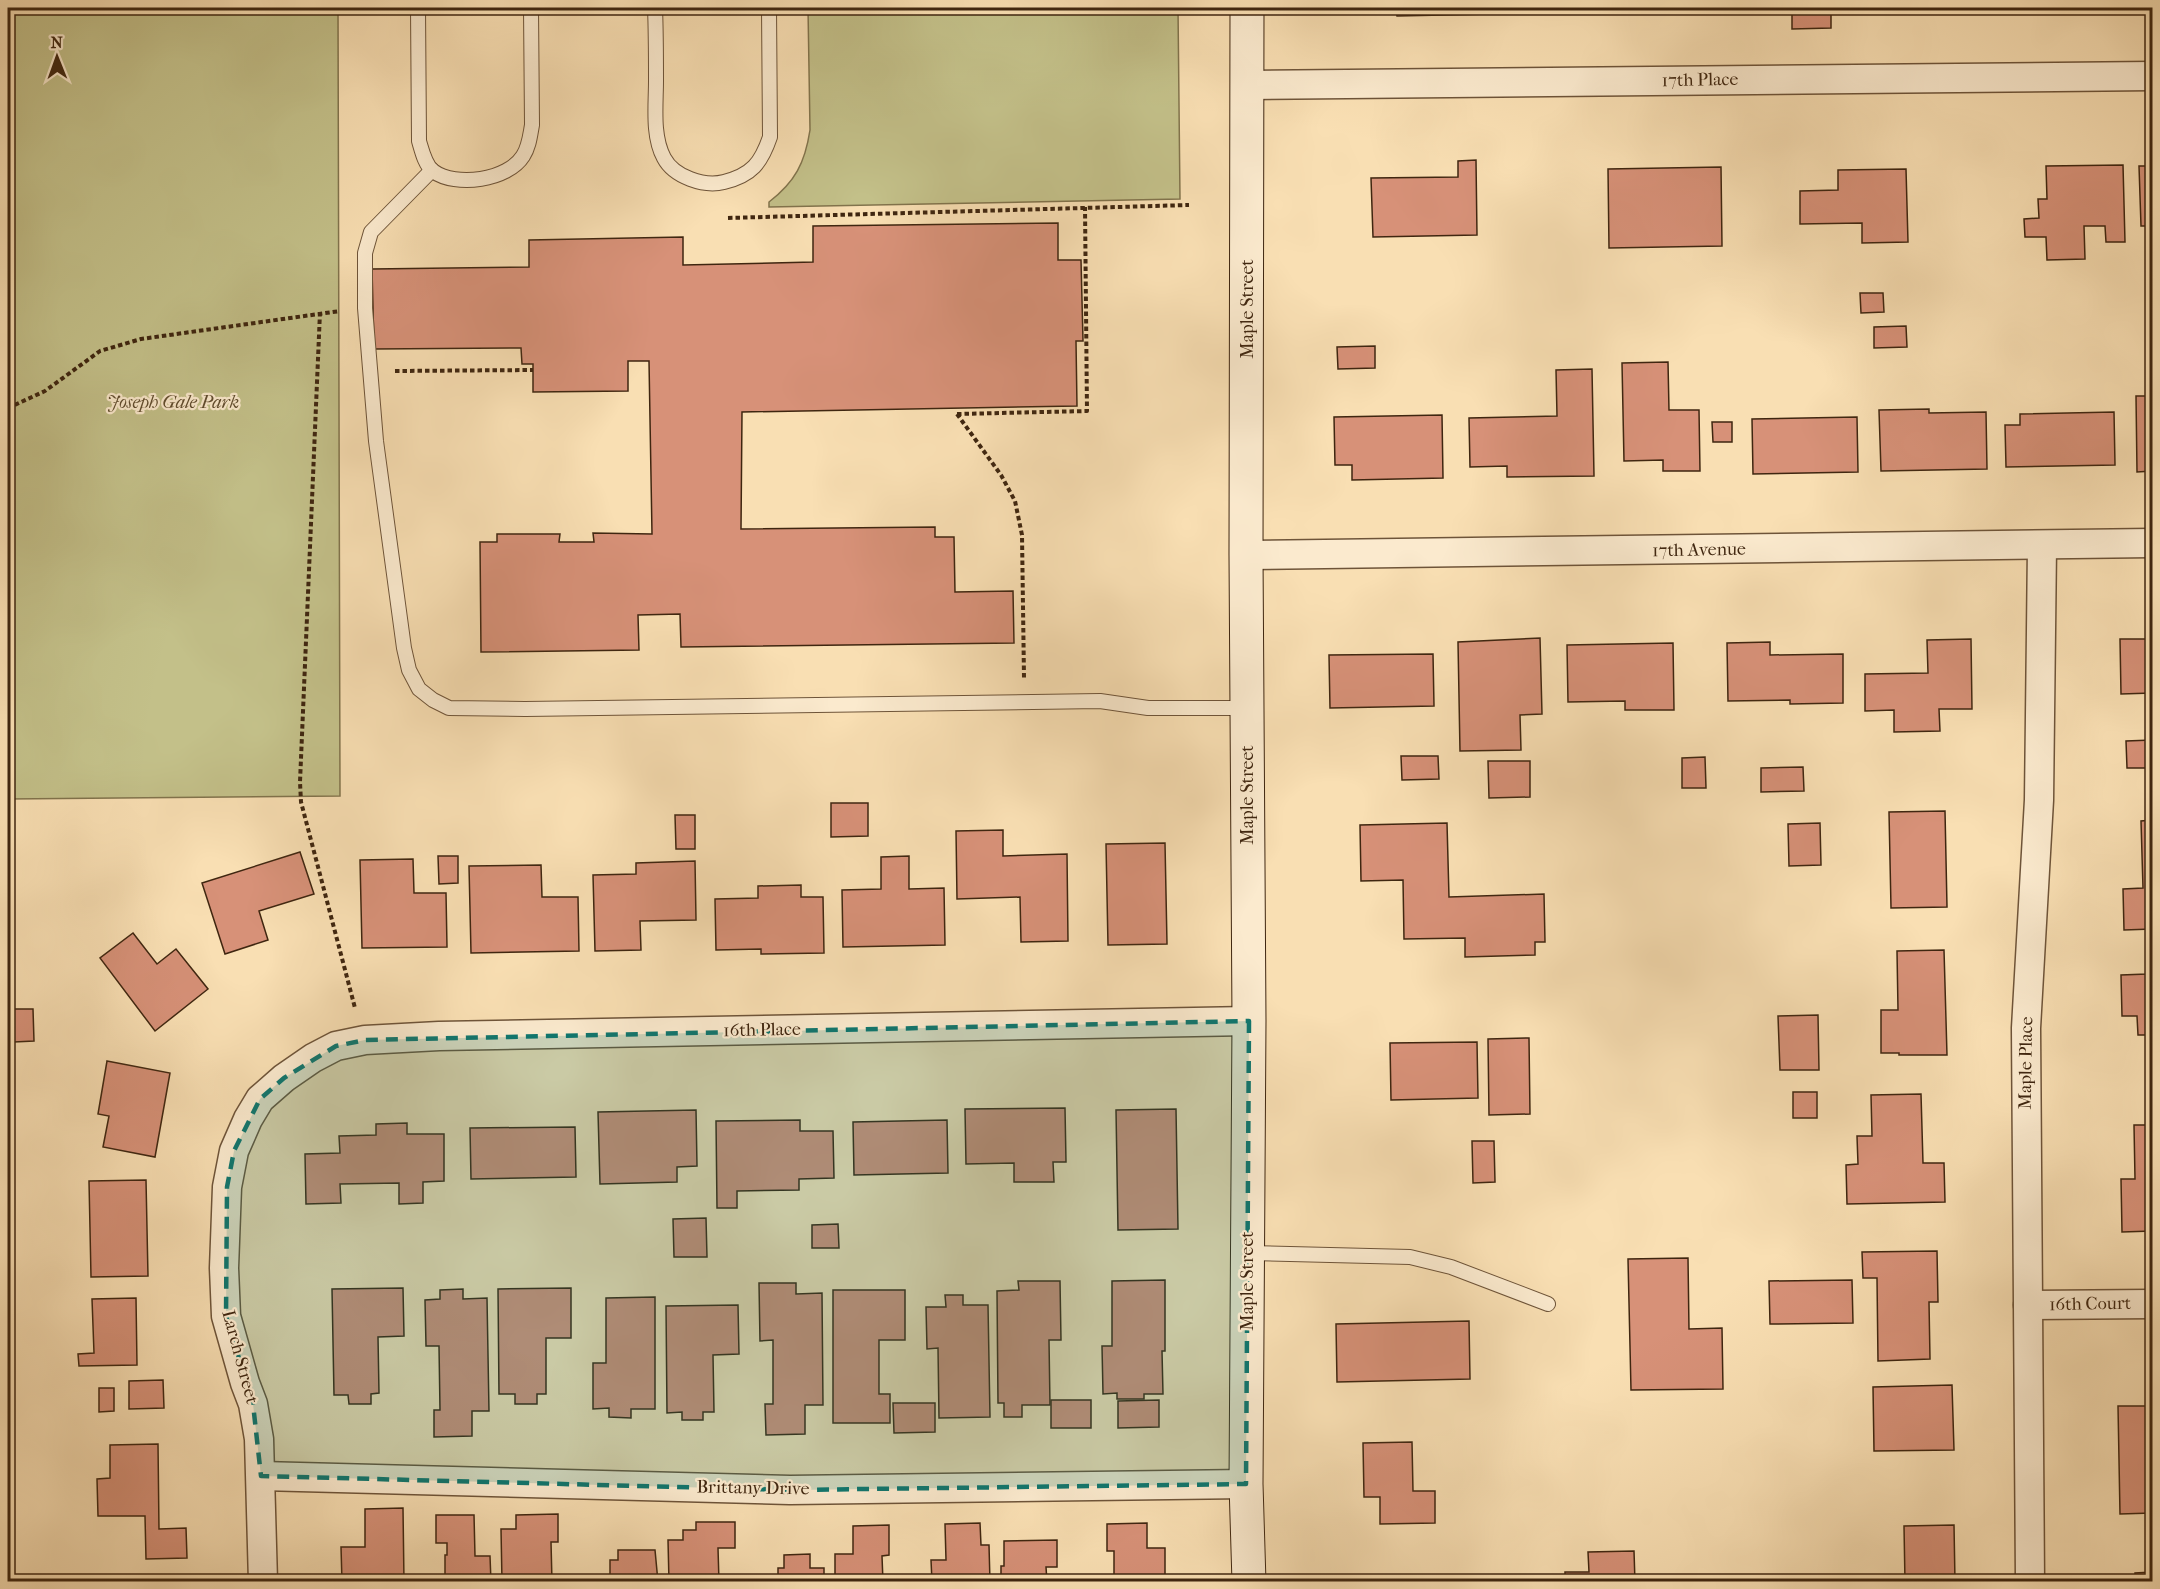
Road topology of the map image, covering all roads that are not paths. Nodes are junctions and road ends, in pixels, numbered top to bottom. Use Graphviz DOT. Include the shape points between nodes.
graph roads {
  1 [pos="418,8"];
  2 [pos="531,8"];
  3 [pos="655,8"];
  4 [pos="769,8"];
  5 [pos="1248,8"];
  6 [pos="2152,76"];
  7 [pos="1248,85"];
  8 [pos="432,170"];
  9 [pos="2152,543"];
  10 [pos="2042,546"];
  11 [pos="1246,555"];
  12 [pos="1247,708"];
  13 [pos="1249,1021"];
  14 [pos="284,1078"];
  15 [pos="1248,1253"];
  16 [pos="1548,1304"];
  17 [pos="2152,1304"];
  18 [pos="2028,1305"];
  19 [pos="261,1476"];
  20 [pos="1246,1484"];
  21 [pos="263,1581"];
  22 [pos="1249,1581"];
  23 [pos="2030,1581"];
  1 -- 8 [label="lane" via="419,141"];
  2 -- 8 [label="lane" via="532,125 524,155 506,173 485,179 463,180"];
  3 -- 4 [label="lane" via="656,129 663,158 672,169 702,183 737,178 751,171 764,155 770,136"];
  5 -- 7 [label="street, Maple Street"];
  6 -- 7 [label="street, 17th Place"];
  7 -- 11 [label="street, Maple Street"];
  8 -- 12 [label="lane" via="371,232 365,253 365,308 376,441 404,648 419,689 433,700 449,708 525,709 1100,701 1148,708"];
  9 -- 10 [label="street, 17th Avenue"];
  10 -- 11 [label="street, 17th Avenue"];
  10 -- 18 [label="street, Maple Place" via="2039,800 2026,1028"];
  11 -- 12 [label="street, Maple Street"];
  12 -- 13 [label="street, Maple Street"];
  13 -- 14 [label="street, 16th Place" via="365,1040 336,1046"];
  13 -- 15 [label="street, Maple Street"];
  14 -- 19 [label="street, Larch Street" via="260,1099 248,1119 234,1151 227,1187 226,1316 253,1404"];
  15 -- 16 [label="lane" via="1410,1257 1451,1267"];
  15 -- 20 [label="street, Maple Street"];
  17 -- 18 [label="street, 16th Court"];
  18 -- 23 [label="street, Maple Place"];
  19 -- 20 [label="street, Brittany Drive" via="790,1490"];
  19 -- 21 [label="street, Larch Street"];
  20 -- 22 [label="street, Maple Street"];
}
